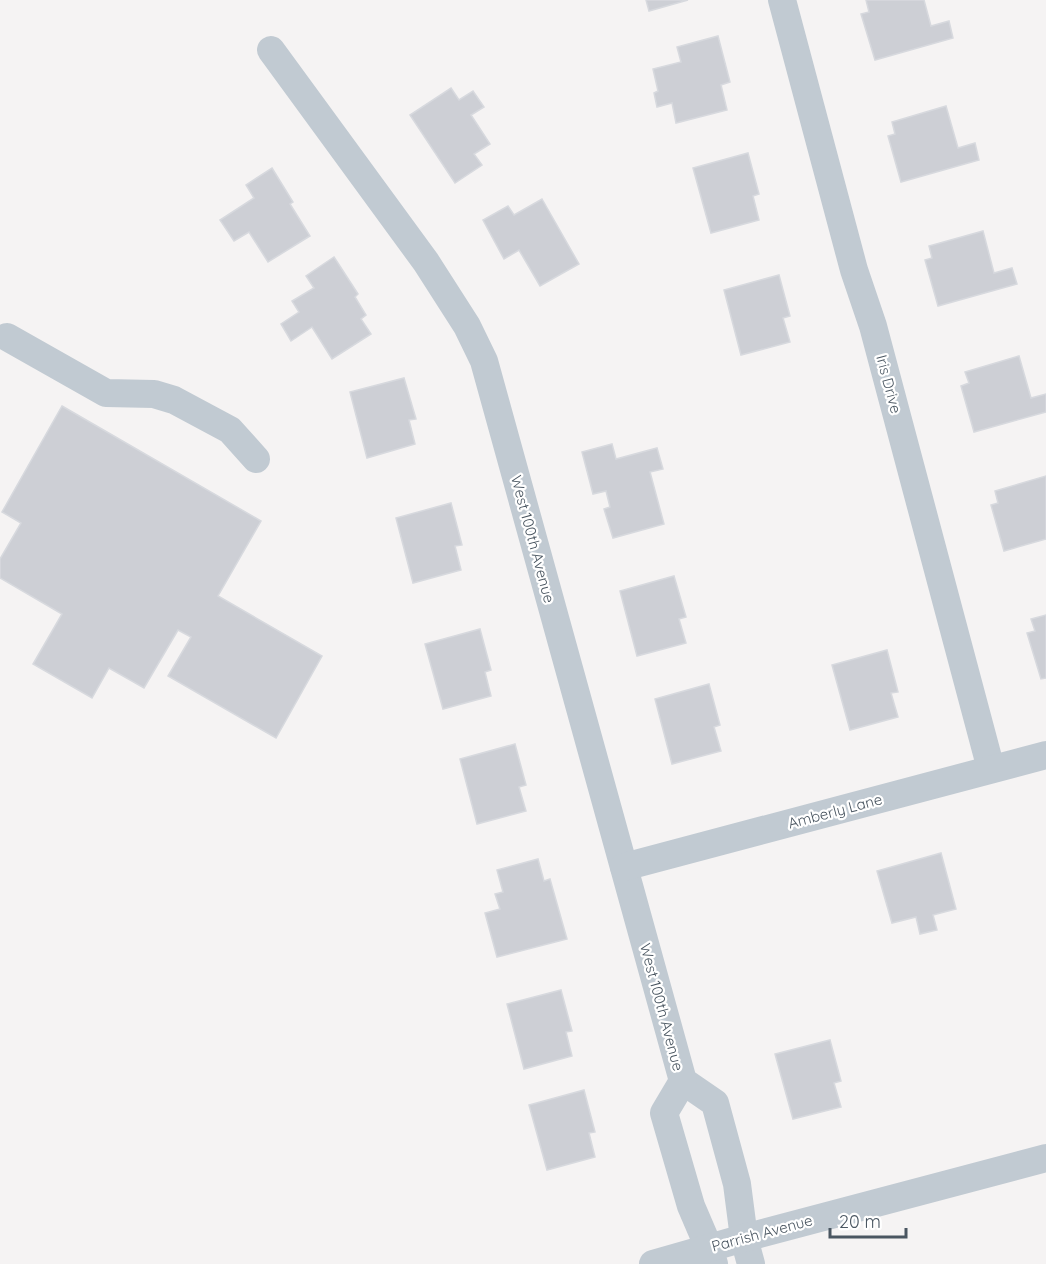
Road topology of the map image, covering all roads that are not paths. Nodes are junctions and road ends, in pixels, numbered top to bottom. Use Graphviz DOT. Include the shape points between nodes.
graph roads {
  1 [pos="782,0"];
  2 [pos="271,50"];
  3 [pos="7,337"];
  4 [pos="256,459"];
  5 [pos="1046,755"];
  6 [pos="991,769"];
  7 [pos="624,867"];
  8 [pos="682,1081"];
  9 [pos="1046,1158"];
  10 [pos="747,1251"];
  11 [pos="711,1256"];
  12 [pos="653,1264"];
  1 -- 6 [label="street, Iris Drive"];
  2 -- 7 [label="street, West 100th Avenue" via="426,262 467,326 484,361"];
  3 -- 4 [label="street" via="106,393 154,394 174,400 230,430"];
  5 -- 6 [label="street, Amberly Lane"];
  6 -- 7 [label="street, Amberly Lane"];
  7 -- 8 [label="street, West 100th Avenue"];
  8 -- 10 [label="street, West 100th Avenue" via="715,1103 737,1184"];
  8 -- 11 [label="street, West 100th Avenue" via="664,1113 691,1206"];
  9 -- 10 [label="street, Parrish Avenue"];
  10 -- 11 [label="street, Parrish Avenue"];
  11 -- 12 [label="street, Parrish Avenue"];
}
